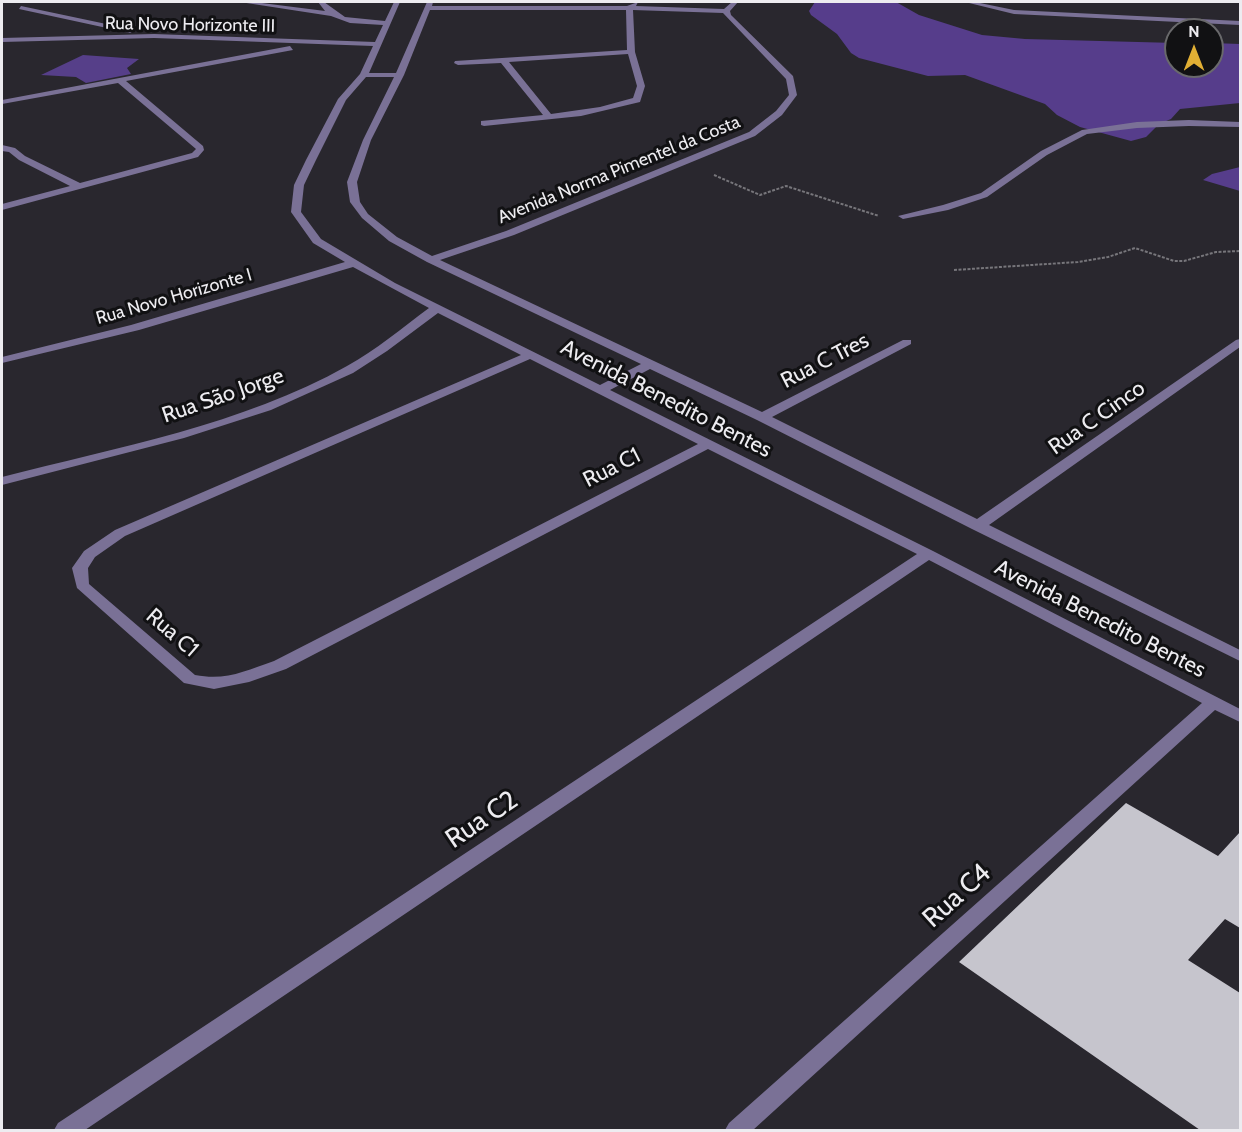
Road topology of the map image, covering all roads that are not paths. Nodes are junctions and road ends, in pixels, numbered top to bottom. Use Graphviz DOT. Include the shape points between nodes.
graph roads {
  1 [pos="243,2"];
  2 [pos="321,2"];
  3 [pos="397,2"];
  4 [pos="639,2"];
  5 [pos="735,2"];
  6 [pos="968,2"];
  7 [pos="428,5"];
  8 [pos="21,8"];
  9 [pos="629,8"];
  10 [pos="726,11"];
  11 [pos="329,14"];
  12 [pos="387,23"];
  13 [pos="1240,23"];
  14 [pos="154,36"];
  15 [pos="2,40"];
  16 [pos="316,43"];
  17 [pos="378,44"];
  18 [pos="631,52"];
  19 [pos="503,60"];
  20 [pos="458,63"];
  21 [pos="364,75"];
  22 [pos="399,75"];
  23 [pos="121,81"];
  24 [pos="2,102"];
  25 [pos="548,116"];
  26 [pos="484,123"];
  27 [pos="1240,125"];
  28 [pos="2,148"];
  29 [pos="78,186"];
  30 [pos="2,207"];
  31 [pos="903,216"];
  32 [pos="431,260"];
  33 [pos="354,263"];
  34 [pos="438,307"];
  35 [pos="907,342"];
  36 [pos="1240,342"];
  37 [pos="530,355"];
  38 [pos="2,360"];
  39 [pos="651,363"];
  40 [pos="600,390"];
  41 [pos="762,417"];
  42 [pos="708,444"];
  43 [pos="2,481"];
  44 [pos="977,526"];
  45 [pos="928,554"];
  46 [pos="1240,656"];
  47 [pos="1214,702"];
  48 [pos="1240,716"];
  49 [pos="66,1131"];
  50 [pos="737,1131"];
  1 -- 11 [label="street"];
  2 -- 11 [label="street"];
  3 -- 12 [label="street, Avenida Benedito Bentes"];
  4 -- 9 [label="street"];
  5 -- 10 [label="street"];
  6 -- 13 [label="street" via="1014,12"];
  7 -- 9 [label="street"];
  7 -- 22 [label="street, Avenida Benedito Bentes"];
  8 -- 14 [label="street"];
  9 -- 10 [label="street"];
  9 -- 18 [label="street"];
  10 -- 32 [label="street, Avenida Norma Pimentel da Costa" via="790,78 793,95 779,114 752,134 510,233"];
  11 -- 12 [label="street" via="351,22"];
  12 -- 17 [label="street, Avenida Benedito Bentes"];
  14 -- 15 [label="street, Rua Novo Horizonte III"];
  14 -- 16 [label="street, Rua Novo Horizonte III"];
  16 -- 17 [label="street, Rua Novo Horizonte III"];
  16 -- 23 [label="street"];
  17 -- 21 [label="street, Avenida Benedito Bentes"];
  18 -- 19 [label="street"];
  18 -- 25 [label="street" via="641,86 638,100"];
  19 -- 20 [label="street"];
  19 -- 25 [label="street"];
  21 -- 22 [label="street"];
  21 -- 33 [label="street, Avenida Benedito Bentes" via="342,99 311,160 299,185 296,212 317,241"];
  22 -- 32 [label="street, Avenida Benedito Bentes" via="367,140 352,182 355,202 365,216 393,239"];
  23 -- 24 [label="street"];
  23 -- 29 [label="street" via="200,150"];
  25 -- 26 [label="street"];
  27 -- 31 [label="street" via="1137,125 1085,132 1044,153 984,195"];
  28 -- 29 [label="street"];
  29 -- 30 [label="street"];
  32 -- 39 [label="street, Avenida Benedito Bentes"];
  33 -- 34 [label="street, Avenida Benedito Bentes"];
  33 -- 38 [label="street, Rua Novo Horizonte I" via="180,315"];
  34 -- 37 [label="street, Avenida Benedito Bentes"];
  34 -- 43 [label="street, Rua São Jorge" via="351,369 242,416"];
  35 -- 41 [label="street, Rua C Tres"];
  36 -- 44 [label="street, Rua C Cinco"];
  37 -- 40 [label="street, Avenida Benedito Bentes"];
  37 -- 42 [label="street, Rua C1" via="120,533 89,554 80,568 82,585 190,679 214,684 243,678 280,665"];
  39 -- 40 [label="street"];
  39 -- 41 [label="street, Avenida Benedito Bentes"];
  40 -- 42 [label="street, Avenida Benedito Bentes"];
  41 -- 44 [label="street, Avenida Benedito Bentes"];
  42 -- 45 [label="street, Avenida Benedito Bentes"];
  44 -- 46 [label="street, Avenida Benedito Bentes"];
  45 -- 47 [label="street, Avenida Benedito Bentes"];
  45 -- 49 [label="street, Rua C2"];
  47 -- 48 [label="street, Avenida Benedito Bentes"];
  47 -- 50 [label="street, Rua C4"];
}
